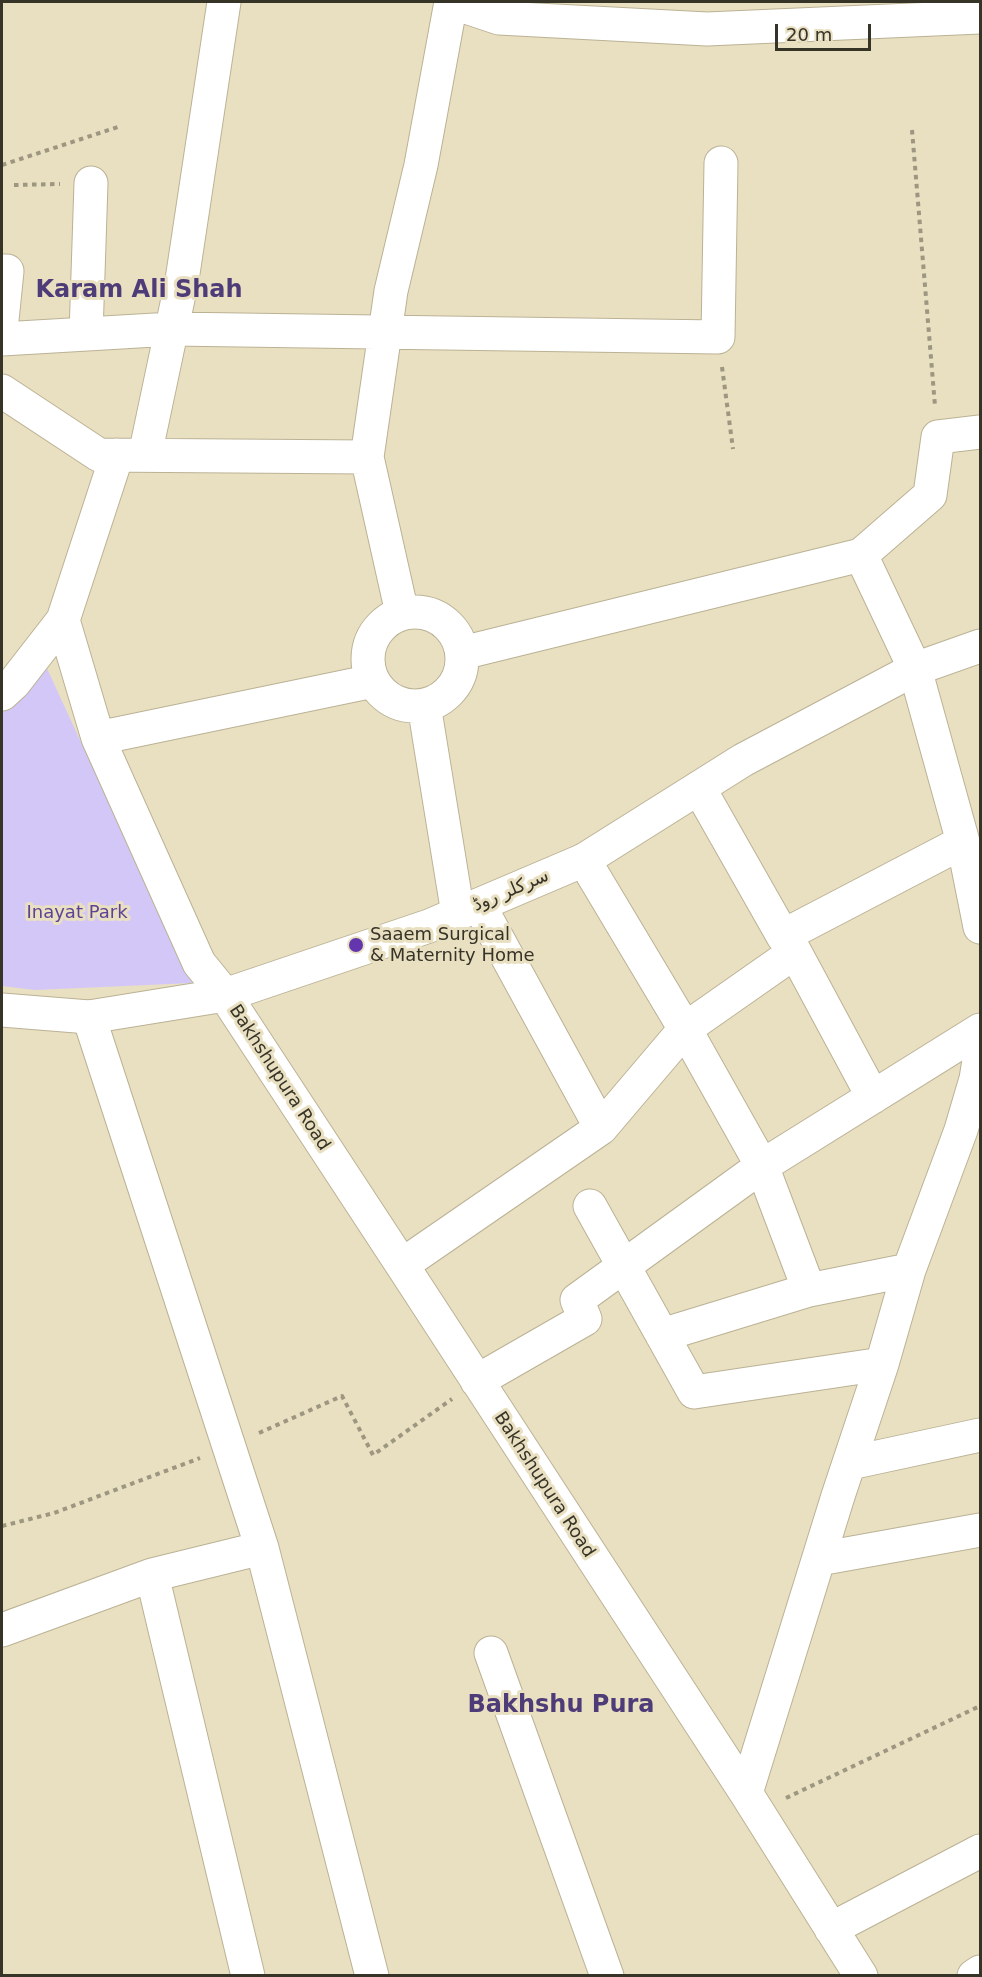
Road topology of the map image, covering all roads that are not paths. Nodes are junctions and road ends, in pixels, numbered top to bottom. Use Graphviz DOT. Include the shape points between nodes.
graph roads {
  1 [pos="224,2"];
  2 [pos="451,2"];
  3 [pos="981,16"];
  4 [pos="721,164"];
  5 [pos="91,183"];
  6 [pos="2,272"];
  7 [pos="2,320"];
  8 [pos="172,329"];
  9 [pos="385,333"];
  10 [pos="86,334"];
  11 [pos="2,339"];
  12 [pos="2,391"];
  13 [pos="981,432"];
  14 [pos="131,455"];
  15 [pos="367,457"];
  16 [pos="861,555"];
  17 [pos="402,613"];
  18 [pos="63,620"];
  19 [pos="981,646"];
  20 [pos="462,653"];
  21 [pos="915,669"];
  22 [pos="373,681"];
  23 [pos="2,694"];
  24 [pos="424,705"];
  25 [pos="98,738"];
  26 [pos="699,788"];
  27 [pos="963,842"];
  28 [pos="584,860"];
  29 [pos="469,909"];
  30 [pos="981,927"];
  31 [pos="789,944"];
  32 [pos="225,995"];
  33 [pos="2,1010"];
  34 [pos="88,1017"];
  35 [pos="685,1029"];
  36 [pos="981,1030"];
  37 [pos="981,1054"];
  38 [pos="873,1096"];
  39 [pos="601,1128"];
  40 [pos="762,1166"];
  41 [pos="590,1206"];
  42 [pos="402,1265"];
  43 [pos="623,1266"];
  44 [pos="909,1270"];
  45 [pos="809,1290"];
  46 [pos="662,1335"];
  47 [pos="882,1364"];
  48 [pos="477,1381"];
  49 [pos="981,1435"];
  50 [pos="850,1463"];
  51 [pos="981,1530"];
  52 [pos="262,1548"];
  53 [pos="819,1559"];
  54 [pos="152,1575"];
  55 [pos="2,1630"];
  56 [pos="491,1653"];
  57 [pos="752,1802"];
  58 [pos="981,1851"];
  59 [pos="831,1929"];
  60 [pos="981,1972"];
  61 [pos="248,1976"];
  62 [pos="372,1976"];
  63 [pos="606,1976"];
  64 [pos="861,1976"];
  65 [pos="974,1976"];
  1 -- 8 [label="street" via="183,280"];
  2 -- 3 [label="street" via="499,18 708,29"];
  2 -- 9 [label="street" via="422,165 391,291"];
  4 -- 9 [label="street" via="718,337"];
  5 -- 10 [label="street"];
  6 -- 7 [label="street" via="7,271"];
  8 -- 9 [label="street"];
  8 -- 10 [label="street"];
  8 -- 14 [label="street"];
  9 -- 15 [label="street"];
  10 -- 11 [label="street"];
  12 -- 14 [label="street" via="99,455"];
  13 -- 16 [label="street" via="938,437 930,495"];
  14 -- 15 [label="street"];
  14 -- 18 [label="street"];
  15 -- 17 [label="street"];
  16 -- 20 [label="street"];
  16 -- 21 [label="street"];
  17 -- 20 [label="street" via="423,612 439,617 457,637"];
  17 -- 22 [label="street" via="375,632 367,654"];
  18 -- 23 [label="street"];
  18 -- 25 [label="street, Bakhshupura Road"];
  19 -- 21 [label="street, سرکلر روڈ"];
  20 -- 24 [label="street" via="459,675 451,689"];
  21 -- 26 [label="street, سرکلر روڈ" via="754,754"];
  21 -- 27 [label="street"];
  22 -- 24 [label="street" via="397,703"];
  22 -- 25 [label="street"];
  24 -- 29 [label="street"];
  25 -- 32 [label="street, Bakhshupura Road" via="200,963"];
  26 -- 28 [label="street, سرکلر روڈ"];
  26 -- 31 [label="street"];
  27 -- 30 [label="street"];
  27 -- 31 [label="street"];
  28 -- 29 [label="street, سرکلر روڈ"];
  28 -- 35 [label="street"];
  29 -- 32 [label="street, سرکلر روڈ" via="429,927"];
  29 -- 39 [label="street"];
  31 -- 35 [label="street"];
  31 -- 38 [label="street"];
  32 -- 34 [label="street, سرکلر روڈ"];
  32 -- 42 [label="street, Bakhshupura Road"];
  33 -- 34 [label="street, سرکلر روڈ"];
  34 -- 52 [label="street"];
  35 -- 39 [label="street"];
  35 -- 40 [label="street"];
  36 -- 38 [label="street"];
  37 -- 44 [label="street" via="961,1131"];
  38 -- 40 [label="street"];
  39 -- 42 [label="street"];
  40 -- 43 [label="street"];
  40 -- 45 [label="street"];
  41 -- 43 [label="street"];
  42 -- 48 [label="street, Bakhshupura Road"];
  43 -- 46 [label="street"];
  43 -- 48 [label="street" via="577,1300 585,1319"];
  44 -- 45 [label="street"];
  44 -- 47 [label="street"];
  45 -- 46 [label="street"];
  46 -- 47 [label="street" via="694,1392"];
  47 -- 50 [label="street"];
  48 -- 57 [label="street, Bakhshupura Road"];
  49 -- 50 [label="street"];
  50 -- 53 [label="street"];
  51 -- 53 [label="street"];
  52 -- 54 [label="street"];
  52 -- 62 [label="street"];
  53 -- 57 [label="street"];
  54 -- 55 [label="street"];
  54 -- 61 [label="street"];
  56 -- 63 [label="street"];
  57 -- 59 [label="street, Bakhshupura Road"];
  58 -- 59 [label="street"];
  59 -- 64 [label="street, Bakhshupura Road"];
  60 -- 65 [label="street"];
}
